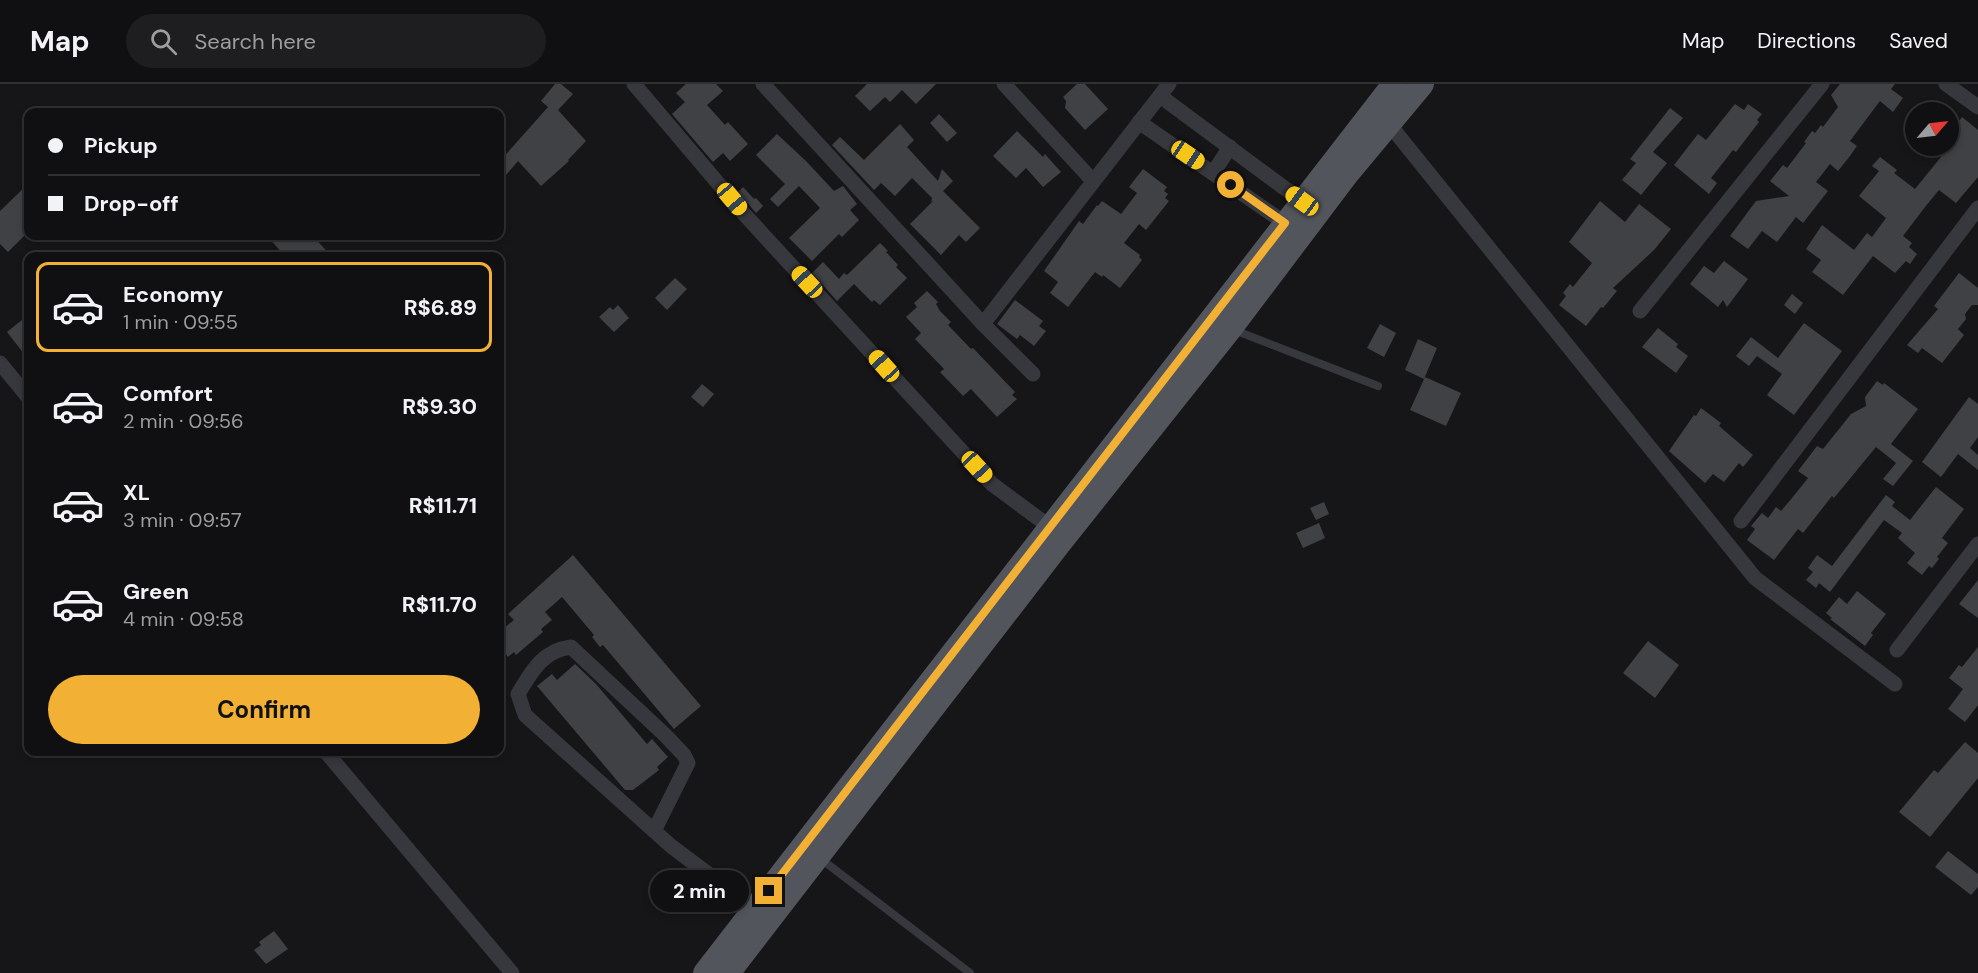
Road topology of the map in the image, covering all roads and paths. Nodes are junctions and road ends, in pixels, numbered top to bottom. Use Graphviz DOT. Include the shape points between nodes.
graph roads {
  1 [pos="634,84"];
  2 [pos="763,84"];
  3 [pos="1004,84"];
  4 [pos="1394,84"];
  5 [pos="1422,84"];
  6 [pos="1822,84"];
  7 [pos="1946,84"];
  8 [pos="1165,90"];
  9 [pos="1978,107"];
  10 [pos="1139,122"];
  11 [pos="1389,124"];
  12 [pos="1230,147"];
  13 [pos="1213,173"];
  14 [pos="1094,181"];
  15 [pos="1302,201"];
  16 [pos="1978,208"];
  17 [pos="1285,223"];
  18 [pos="1640,311"];
  19 [pos="983,324"];
  20 [pos="1230,329"];
  21 [pos="0,363"];
  22 [pos="1033,374"];
  23 [pos="1378,386"];
  24 [pos="24,393"];
  25 [pos="1741,521"];
  26 [pos="1050,527"];
  27 [pos="1978,544"];
  28 [pos="1897,650"];
  29 [pos="1895,684"];
  30 [pos="329,756"];
  31 [pos="654,831"];
  32 [pos="819,856"];
  33 [pos="755,909"];
  34 [pos="512,973"];
  35 [pos="705,973"];
  36 [pos="728,973"];
  37 [pos="970,973"];
  1 -- 26 [label="street" via="746,215 992,484"];
  2 -- 19 [label="street"];
  3 -- 14 [label="street"];
  4 -- 15 [label="main road"];
  5 -- 11 [label="main road"];
  6 -- 18 [label="street"];
  7 -- 9 [label="street"];
  8 -- 10 [label="street"];
  8 -- 12 [label="street"];
  10 -- 13 [label="street"];
  10 -- 14 [label="street"];
  11 -- 20 [label="main road"];
  11 -- 29 [label="street" via="1755,578"];
  12 -- 13 [label="street"];
  12 -- 15 [label="street"];
  13 -- 17 [label="street"];
  14 -- 19 [label="street"];
  15 -- 17 [label="main road"];
  16 -- 25 [label="street"];
  17 -- 26 [label="main road"];
  19 -- 22 [label="street"];
  20 -- 23 [label="lane"];
  20 -- 32 [label="main road"];
  21 -- 24 [label="street"];
  26 -- 33 [label="main road"];
  27 -- 28 [label="street"];
  30 -- 34 [label="street"];
  31 -- 31 [label="street" via="525,715 518,694 537,664 559,649 572,647 684,755 688,763"];
  31 -- 33 [label="street"];
  32 -- 36 [label="main road"];
  32 -- 37 [label="lane"];
  33 -- 35 [label="main road"];
}
